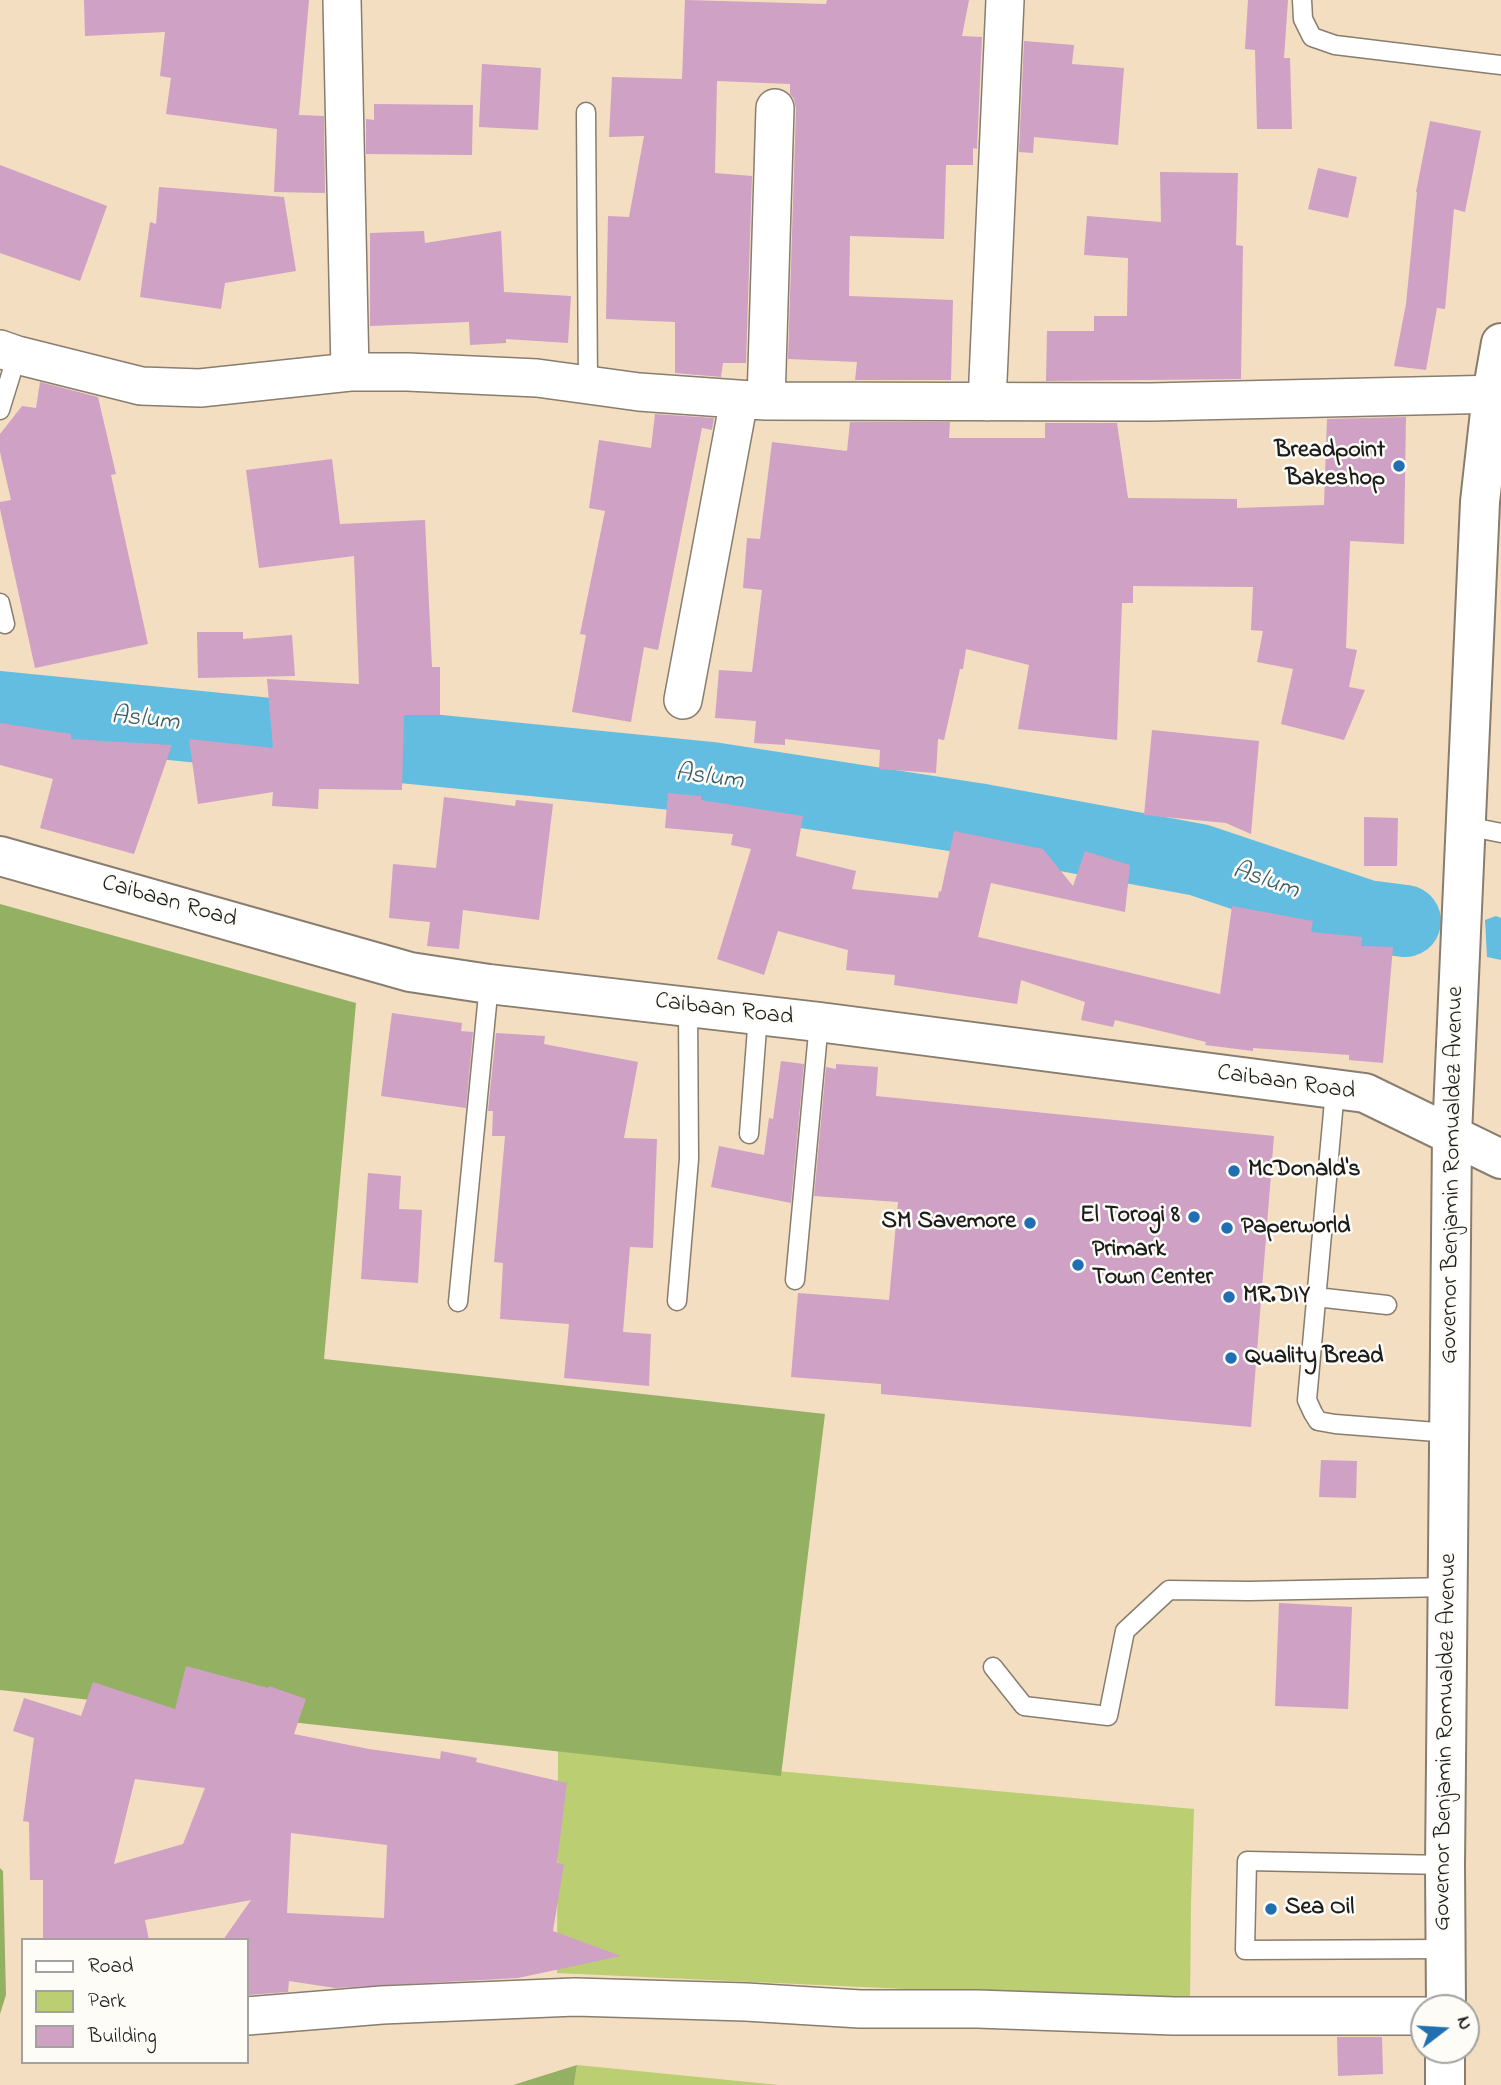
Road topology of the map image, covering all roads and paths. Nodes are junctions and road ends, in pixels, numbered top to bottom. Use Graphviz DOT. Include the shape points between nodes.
graph roads {
  1 [pos="342,0"];
  2 [pos="1005,0"];
  3 [pos="1302,0"];
  4 [pos="1501,65"];
  5 [pos="775,108"];
  6 [pos="586,112"];
  7 [pos="1501,343"];
  8 [pos="9,352"];
  9 [pos="349,372"];
  10 [pos="588,384"];
  11 [pos="1496,394"];
  12 [pos="752,400"];
  13 [pos="987,402"];
  14 [pos="0,410"];
  15 [pos="1491,504"];
  16 [pos="0,603"];
  17 [pos="5,624"];
  18 [pos="683,700"];
  19 [pos="1483,829"];
  20 [pos="0,856"];
  21 [pos="489,984"];
  22 [pos="688,1007"];
  23 [pos="758,1015"];
  24 [pos="819,1022"];
  25 [pos="1335,1090"];
  26 [pos="749,1133"];
  27 [pos="1452,1135"];
  28 [pos="1501,1159"];
  29 [pos="795,1280"];
  30 [pos="1316,1297"];
  31 [pos="677,1301"];
  32 [pos="458,1302"];
  33 [pos="1387,1305"];
  34 [pos="1449,1433"];
  35 [pos="1449,1587"];
  36 [pos="993,1667"];
  37 [pos="1445,1865"];
  38 [pos="1445,1949"];
  39 [pos="1446,1994"];
  40 [pos="248,2016"];
  41 [pos="1410,2017"];
  42 [pos="1445,2064"];
  43 [pos="1445,2085"];
  1 -- 9 [label="street"];
  2 -- 13 [label="street"];
  3 -- 4 [label="lane" via="1303,19 1312,37 1335,46"];
  5 -- 12 [label="street"];
  6 -- 10 [label="lane"];
  7 -- 11 [label="main road, Governor Benjamin Romualdez Avenue"];
  8 -- 9 [label="street" via="141,386 200,388"];
  8 -- 14 [label="lane"];
  9 -- 10 [label="street"];
  10 -- 12 [label="street"];
  11 -- 13 [label="street"];
  11 -- 15 [label="main road, Governor Benjamin Romualdez Avenue"];
  12 -- 13 [label="street"];
  12 -- 18 [label="street"];
  15 -- 19 [label="main road, Governor Benjamin Romualdez Avenue"];
  16 -- 17 [label="lane"];
  19 -- 27 [label="main road, Governor Benjamin Romualdez Avenue"];
  20 -- 21 [label="main road, Caibaan Road" via="410,972"];
  21 -- 22 [label="main road, Caibaan Road"];
  21 -- 32 [label="lane"];
  22 -- 23 [label="main road, Caibaan Road"];
  22 -- 31 [label="lane" via="689,1159"];
  23 -- 24 [label="main road, Caibaan Road"];
  23 -- 26 [label="lane"];
  24 -- 25 [label="main road, Caibaan Road"];
  24 -- 29 [label="lane"];
  25 -- 27 [label="main road, Caibaan Road" via="1365,1093"];
  25 -- 30 [label="lane"];
  27 -- 28 [label="main road, Caibaan Road"];
  27 -- 34 [label="main road, Governor Benjamin Romualdez Avenue"];
  30 -- 33 [label="lane"];
  30 -- 34 [label="lane" via="1307,1400 1318,1421"];
  34 -- 35 [label="main road, Governor Benjamin Romualdez Avenue"];
  35 -- 36 [label="lane" via="1169,1590 1125,1631 1108,1716 1024,1706"];
  35 -- 37 [label="main road, Governor Benjamin Romualdez Avenue"];
  37 -- 38 [label="main road, Governor Benjamin Romualdez Avenue"];
  37 -- 38 [label="lane" via="1247,1861 1245,1950"];
  38 -- 39 [label="main road, Governor Benjamin Romualdez Avenue"];
  40 -- 41 [label="street" via="575,1997 860,2009"];
  42 -- 43 [label="main road"];
}
